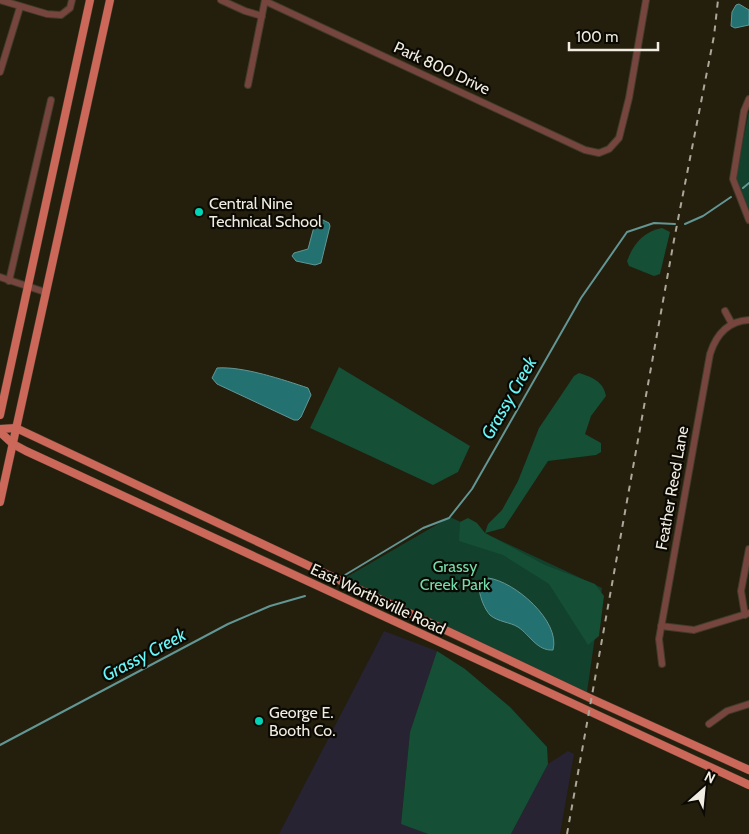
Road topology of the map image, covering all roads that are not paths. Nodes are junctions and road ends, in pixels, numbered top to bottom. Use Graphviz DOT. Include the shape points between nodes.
graph roads {
  1 [pos="0,0"];
  2 [pos="72,0"];
  3 [pos="90,0"];
  4 [pos="110,0"];
  5 [pos="221,0"];
  6 [pos="646,0"];
  7 [pos="265,1"];
  8 [pos="20,7"];
  9 [pos="262,16"];
  10 [pos="0,72"];
  11 [pos="248,85"];
  12 [pos="51,100"];
  13 [pos="749,100"];
  14 [pos="749,220"];
  15 [pos="0,277"];
  16 [pos="9,281"];
  17 [pos="28,287"];
  18 [pos="45,292"];
  19 [pos="725,311"];
  20 [pos="749,320"];
  21 [pos="732,324"];
  22 [pos="0,415"];
  23 [pos="16,428"];
  24 [pos="0,430"];
  25 [pos="12,444"];
  26 [pos="0,502"];
  27 [pos="749,550"];
  28 [pos="747,614"];
  29 [pos="661,626"];
  30 [pos="662,664"];
  31 [pos="749,704"];
  32 [pos="709,724"];
  33 [pos="749,770"];
  34 [pos="749,785"];
  1 -- 8 [label="street"];
  2 -- 8 [label="street" via="70,8 61,15"];
  3 -- 17 [label="main road"];
  4 -- 18 [label="main road"];
  5 -- 9 [label="street"];
  6 -- 7 [label="street, Park 800 Drive" via="625,119 619,138 609,149 599,153 586,150"];
  7 -- 9 [label="street"];
  8 -- 10 [label="street"];
  9 -- 11 [label="street"];
  12 -- 16 [label="street"];
  13 -- 14 [label="street" via="744,111 733,184"];
  15 -- 16 [label="street"];
  16 -- 17 [label="street"];
  17 -- 18 [label="street"];
  17 -- 22 [label="main road"];
  18 -- 23 [label="main road"];
  19 -- 21 [label="street"];
  20 -- 21 [label="street"];
  21 -- 29 [label="street, Feather Reed Lane" via="716,338 710,354"];
  23 -- 24 [label="main road, East Worthsville Road"];
  23 -- 25 [label="main road"];
  23 -- 33 [label="main road, East Worthsville Road" via="584,696"];
  24 -- 25 [label="main road, East Worthsville Road"];
  25 -- 26 [label="main road"];
  25 -- 34 [label="main road, East Worthsville Road"];
  27 -- 28 [label="street" via="741,591"];
  28 -- 29 [label="street" via="694,630"];
  29 -- 30 [label="street, Feather Reed Lane" via="658,646"];
  31 -- 32 [label="street" via="727,711"];
}
